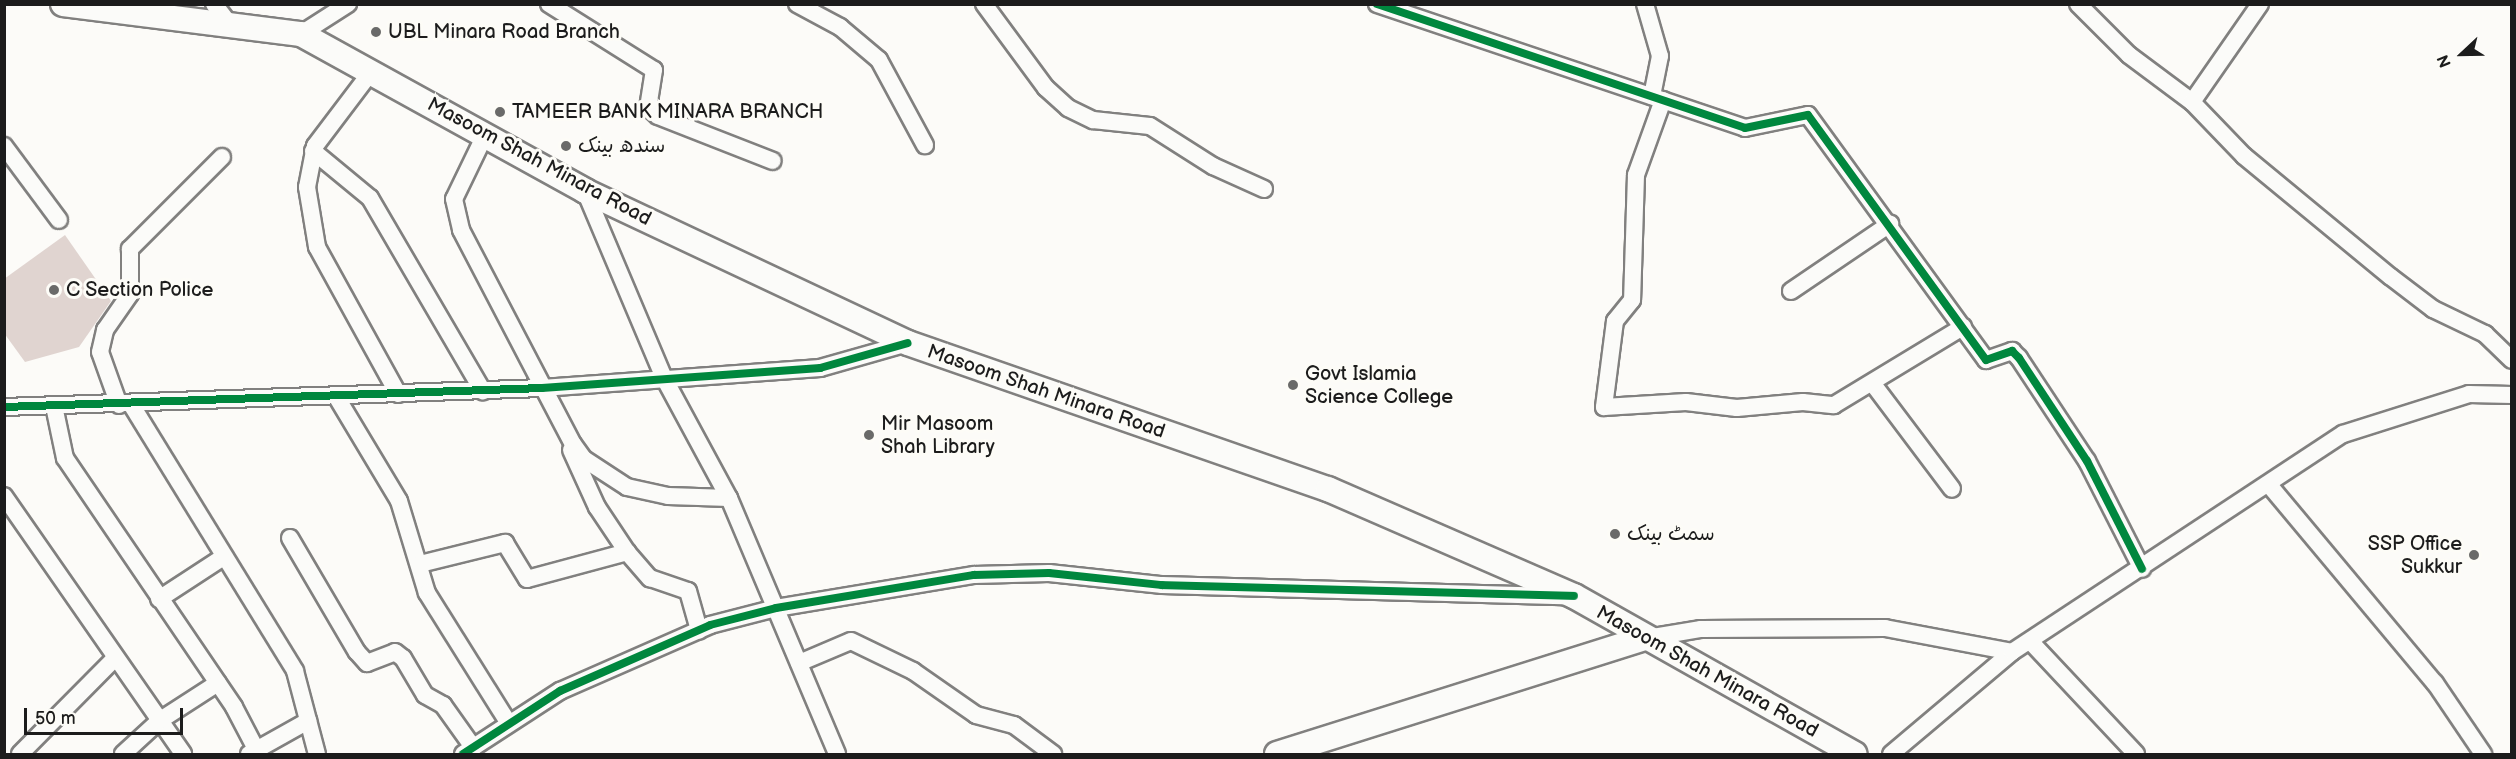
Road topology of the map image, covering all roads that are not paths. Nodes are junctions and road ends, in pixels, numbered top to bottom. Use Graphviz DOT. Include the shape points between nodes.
graph roads {
  1 [pos="63,4"];
  2 [pos="214,4"];
  3 [pos="348,4"];
  4 [pos="549,4"];
  5 [pos="797,4"];
  6 [pos="984,4"];
  7 [pos="1377,4"];
  8 [pos="1645,4"];
  9 [pos="2078,4"];
  10 [pos="2260,4"];
  11 [pos="229,23"];
  12 [pos="301,34"];
  13 [pos="371,72"];
  14 [pos="1658,98"];
  15 [pos="2192,102"];
  16 [pos="485,135"];
  17 [pos="925,145"];
  18 [pos="4,146"];
  19 [pos="313,151"];
  20 [pos="222,157"];
  21 [pos="773,161"];
  22 [pos="1264,189"];
  23 [pos="585,191"];
  24 [pos="59,220"];
  25 [pos="1890,224"];
  26 [pos="1791,291"];
  27 [pos="1963,327"];
  28 [pos="908,343"];
  29 [pos="2503,343"];
  30 [pos="2511,360"];
  31 [pos="664,378"];
  32 [pos="1874,384"];
  33 [pos="542,388"];
  34 [pos="483,391"];
  35 [pos="398,394"];
  36 [pos="2511,395"];
  37 [pos="336,396"];
  38 [pos="125,404"];
  39 [pos="54,406"];
  40 [pos="4,407"];
  41 [pos="573,444"];
  42 [pos="2270,486"];
  43 [pos="1952,489"];
  44 [pos="4,496"];
  45 [pos="729,498"];
  46 [pos="290,538"];
  47 [pos="627,552"];
  48 [pos="222,558"];
  49 [pos="420,564"];
  50 [pos="2142,569"];
  51 [pos="1574,596"];
  52 [pos="159,598"];
  53 [pos="776,608"];
  54 [pos="699,630"];
  55 [pos="1646,638"];
  56 [pos="2030,641"];
  57 [pos="2012,652"];
  58 [pos="114,659"];
  59 [pos="799,663"];
  60 [pos="218,683"];
  61 [pos="159,721"];
  62 [pos="309,721"];
  63 [pos="508,722"];
  64 [pos="1322,748"];
  65 [pos="468,751"];
  66 [pos="253,752"];
  67 [pos="20,754"];
  68 [pos="123,754"];
  69 [pos="183,754"];
  70 [pos="317,754"];
  71 [pos="837,754"];
  72 [pos="1053,754"];
  73 [pos="1277,754"];
  74 [pos="1854,754"];
  75 [pos="1891,754"];
  76 [pos="2136,754"];
  77 [pos="2483,754"];
  1 -- 11 [label="main road, Masoom Shah Minara Road"];
  2 -- 11 [label="street"];
  3 -- 12 [label="street"];
  4 -- 21 [label="street" via="654,70 648,107 658,116"];
  5 -- 17 [label="street" via="847,32 879,60"];
  6 -- 22 [label="street" via="1046,88 1068,108 1093,120 1150,126 1213,166"];
  7 -- 14 [label="street"];
  8 -- 14 [label="street" via="1660,56"];
  9 -- 15 [label="street" via="2129,55"];
  10 -- 15 [label="street"];
  11 -- 12 [label="main road, Masoom Shah Minara Road"];
  12 -- 13 [label="main road, Masoom Shah Minara Road"];
  13 -- 16 [label="main road, Masoom Shah Minara Road"];
  13 -- 19 [label="street"];
  14 -- 25 [label="street" via="1745,128 1808,115"];
  14 -- 32 [label="street" via="1636,175 1632,300 1615,321 1604,407 1686,402 1737,408 1834,405"];
  15 -- 29 [label="street" via="2244,156 2391,277"];
  16 -- 23 [label="main road, Masoom Shah Minara Road"];
  16 -- 33 [label="street" via="454,199 461,230"];
  18 -- 24 [label="street"];
  19 -- 34 [label="street" via="370,198"];
  19 -- 35 [label="street" via="307,188 317,248"];
  20 -- 38 [label="street" via="130,249 130,294 105,330 100,351"];
  23 -- 28 [label="main road, Masoom Shah Minara Road"];
  23 -- 31 [label="street"];
  25 -- 26 [label="street"];
  25 -- 27 [label="street"];
  27 -- 32 [label="street"];
  27 -- 50 [label="street" via="1986,360 2012,351 2019,358 2087,460"];
  28 -- 31 [label="street" via="820,368"];
  28 -- 51 [label="main road, Masoom Shah Minara Road" via="1328,489"];
  29 -- 30 [label="street"];
  31 -- 33 [label="street"];
  31 -- 45 [label="street"];
  32 -- 43 [label="street"];
  33 -- 34 [label="street"];
  33 -- 41 [label="street"];
  34 -- 35 [label="street"];
  35 -- 37 [label="street"];
  36 -- 42 [label="street" via="2469,394 2405,411 2343,434"];
  37 -- 38 [label="street"];
  37 -- 49 [label="street" via="399,501"];
  38 -- 39 [label="street"];
  38 -- 48 [label="street"];
  39 -- 40 [label="street"];
  39 -- 52 [label="street" via="64,458"];
  41 -- 45 [label="street" via="584,459 627,487 668,496"];
  41 -- 47 [label="street" via="589,492"];
  42 -- 50 [label="street"];
  42 -- 77 [label="street" via="2435,683"];
  44 -- 58 [label="street"];
  45 -- 53 [label="street"];
  46 -- 65 [label="street" via="366,663 395,652 403,658 424,695 443,705"];
  47 -- 49 [label="street" via="527,579 505,543"];
  47 -- 54 [label="street" via="650,578 688,591"];
  48 -- 52 [label="street"];
  48 -- 62 [label="street" via="295,671"];
  49 -- 63 [label="street" via="427,592"];
  50 -- 56 [label="street"];
  51 -- 53 [label="street" via="1162,585 1049,573 974,575"];
  51 -- 55 [label="main road, Masoom Shah Minara Road"];
  52 -- 60 [label="street"];
  53 -- 54 [label="street"];
  53 -- 59 [label="street"];
  54 -- 63 [label="street" via="560,691"];
  55 -- 57 [label="street" via="1701,629 1885,628"];
  55 -- 64 [label="main road"];
  55 -- 74 [label="main road, Masoom Shah Minara Road"];
  56 -- 57 [label="street"];
  56 -- 76 [label="street"];
  57 -- 75 [label="street"];
  58 -- 61 [label="street"];
  58 -- 67 [label="street"];
  59 -- 71 [label="street"];
  59 -- 72 [label="street" via="851,641 913,671 976,715 1014,725"];
  60 -- 61 [label="street"];
  60 -- 66 [label="street"];
  61 -- 68 [label="street"];
  61 -- 69 [label="street"];
  62 -- 66 [label="street"];
  62 -- 70 [label="street"];
  63 -- 65 [label="street"];
  64 -- 73 [label="main road"];
}
